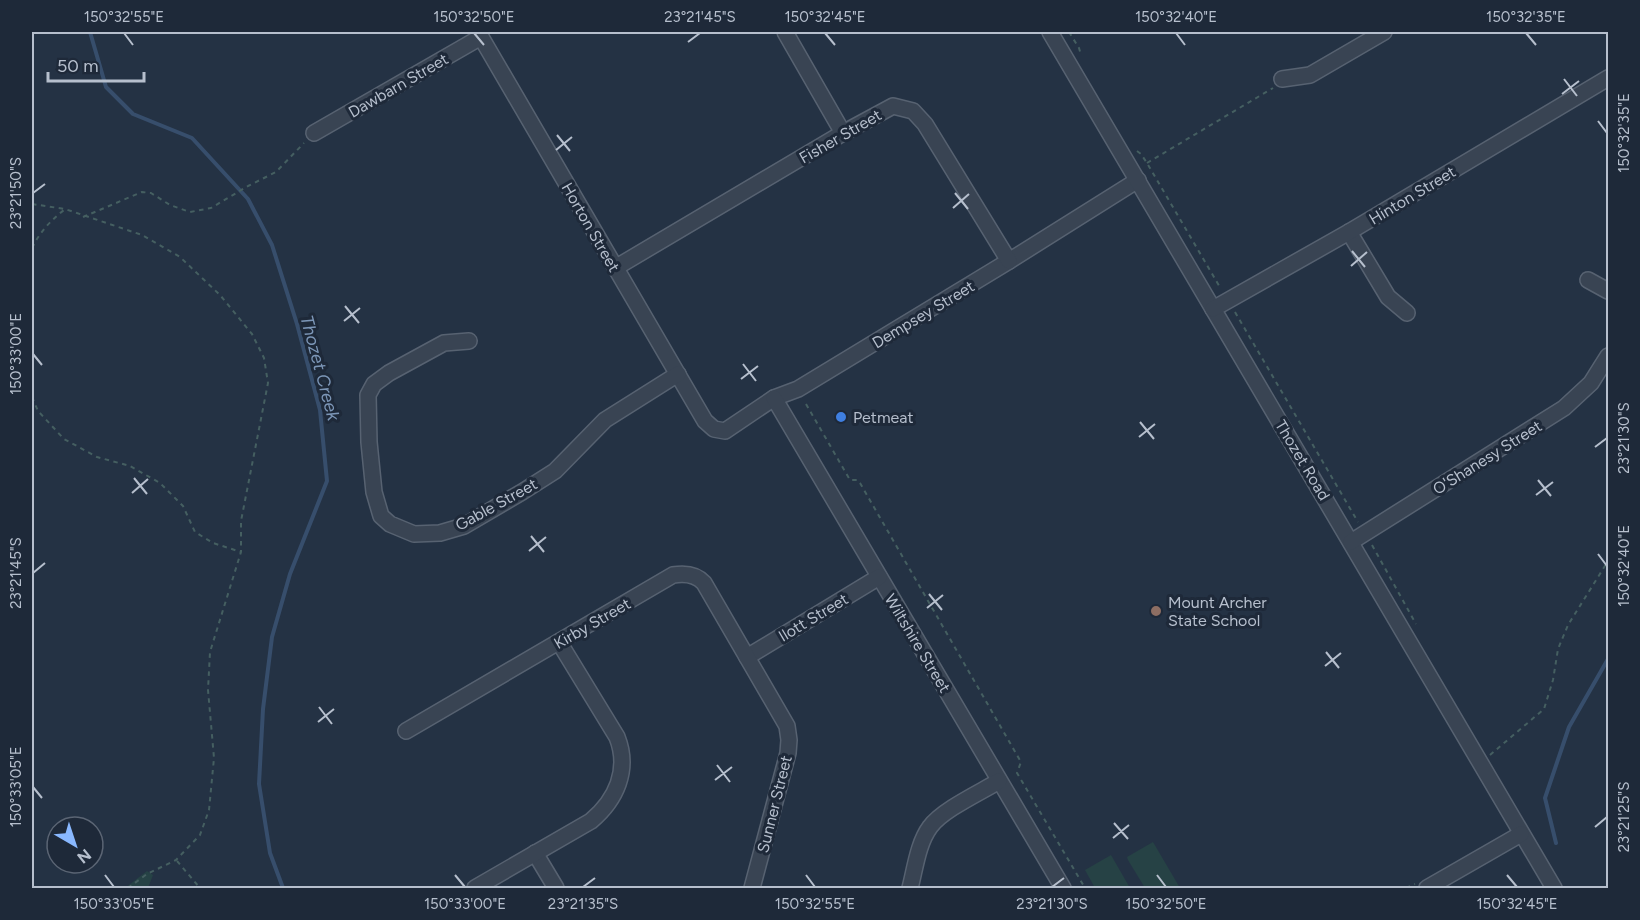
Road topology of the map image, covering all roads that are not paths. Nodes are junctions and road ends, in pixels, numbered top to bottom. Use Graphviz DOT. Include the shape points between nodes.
graph roads {
  1 [pos="785,32"];
  2 [pos="1050,32"];
  3 [pos="1384,32"];
  4 [pos="480,34"];
  5 [pos="1608,78"];
  6 [pos="1282,80"];
  7 [pos="314,133"];
  8 [pos="843,133"];
  9 [pos="1136,176"];
  10 [pos="1349,232"];
  11 [pos="1009,261"];
  12 [pos="615,268"];
  13 [pos="1588,280"];
  14 [pos="1608,291"];
  15 [pos="1213,309"];
  16 [pos="1407,313"];
  17 [pos="469,341"];
  18 [pos="1608,357"];
  19 [pos="678,374"];
  20 [pos="774,398"];
  21 [pos="705,421"];
  22 [pos="1351,542"];
  23 [pos="879,577"];
  24 [pos="559,642"];
  25 [pos="747,657"];
  26 [pos="406,731"];
  27 [pos="999,781"];
  28 [pos="1521,834"];
  29 [pos="535,853"];
  30 [pos="1422,886"];
  31 [pos="475,888"];
  32 [pos="556,888"];
  33 [pos="752,888"];
  34 [pos="910,888"];
  35 [pos="1063,888"];
  36 [pos="1554,888"];
  1 -- 8 [label="street"];
  2 -- 9 [label="street, Thozet Road"];
  3 -- 6 [label="street" via="1310,75"];
  4 -- 7 [label="street, Dawbarn Street"];
  4 -- 12 [label="street, Horton Street"];
  5 -- 10 [label="street, Hinton Street"];
  8 -- 11 [label="street, Fisher Street" via="893,106 913,111 925,124"];
  8 -- 12 [label="street, Fisher Street"];
  9 -- 11 [label="street, Dempsey Street"];
  9 -- 15 [label="street, Thozet Road"];
  10 -- 15 [label="street, Hinton Street"];
  10 -- 16 [label="street" via="1388,297"];
  11 -- 20 [label="street, Dempsey Street" via="798,390"];
  12 -- 19 [label="street, Horton Street"];
  13 -- 14 [label="street"];
  15 -- 22 [label="street, Thozet Road"];
  17 -- 19 [label="street, Gable Street" via="444,343 389,373 374,384 368,395 374,492 381,516 414,534 440,533 464,526 522,492 555,471 605,420"];
  18 -- 22 [label="street, O'Shanesy Street" via="1591,383 1564,408"];
  19 -- 21 [label="street, Horton Street"];
  20 -- 21 [label="street, Dempsey Street" via="725,431 714,429"];
  20 -- 23 [label="street, Wiltshire Street"];
  22 -- 28 [label="street, Thozet Road"];
  23 -- 25 [label="street, Ilott Street"];
  23 -- 27 [label="street, Wiltshire Street"];
  24 -- 25 [label="street, Kirby Street" via="682,573 699,577"];
  24 -- 26 [label="street, Kirby Street"];
  24 -- 29 [label="street" via="617,737 623,771 602,812"];
  25 -- 33 [label="street, Sunner Street" via="782,715 789,740"];
  27 -- 34 [label="street" via="930,826"];
  27 -- 35 [label="street, Wiltshire Street"];
  28 -- 30 [label="street"];
  28 -- 36 [label="street, Thozet Road"];
  29 -- 31 [label="street"];
  29 -- 32 [label="street"];
}
